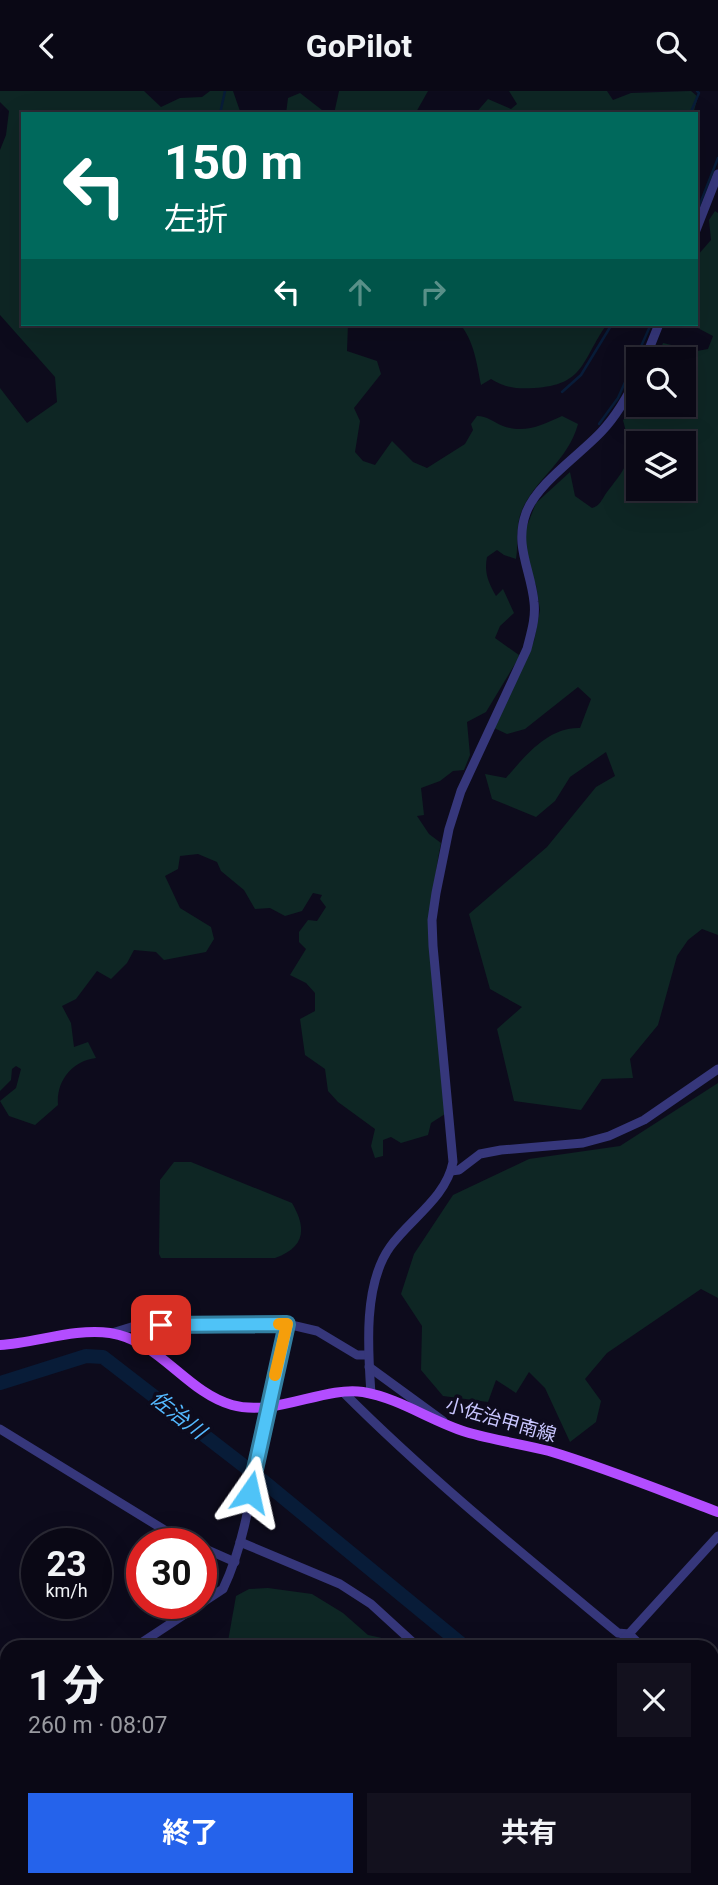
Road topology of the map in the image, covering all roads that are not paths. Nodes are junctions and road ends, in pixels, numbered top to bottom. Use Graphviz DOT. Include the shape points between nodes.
graph roads {
  1 [pos="718,174"];
  2 [pos="698,225"];
  3 [pos="658,326"];
  4 [pos="650,347"];
  5 [pos="626,397"];
  6 [pos="718,1069"];
  7 [pos="451,1171"];
  8 [pos="287,1324"];
  9 [pos="113,1333"];
  10 [pos="0,1345"];
  11 [pos="368,1355"];
  12 [pos="369,1367"];
  13 [pos="344,1393"];
  14 [pos="371,1394"];
  15 [pos="266,1408"];
  16 [pos="442,1424"];
  17 [pos="0,1429"];
  18 [pos="718,1512"];
  19 [pos="161,1528"];
  20 [pos="718,1536"];
  21 [pos="240,1542"];
  22 [pos="217,1554"];
  23 [pos="235,1562"];
  24 [pos="629,1634"];
  25 [pos="146,1640"];
  26 [pos="410,1640"];
  27 [pos="623,1640"];
  28 [pos="635,1640"];
  1 -- 2 [label="street"];
  3 -- 4 [label="street"];
  5 -- 7 [label="street" via="603,430 527,511 521,541 534,604 531,633 449,829 432,920"];
  6 -- 7 [label="street" via="644,1120 609,1136 480,1154"];
  7 -- 11 [label="street" via="441,1190 384,1257 371,1308"];
  8 -- 9 [label="street" via="138,1325"];
  8 -- 11 [label="street" via="317,1331 357,1355"];
  8 -- 15 [label="street"];
  9 -- 10 [label="main road, 小佐治甲南線"];
  9 -- 15 [label="main road, 小佐治甲南線" via="150,1351 210,1396 234,1406"];
  11 -- 12 [label="street"];
  12 -- 14 [label="street"];
  12 -- 16 [label="street" via="444,1420"];
  13 -- 14 [label="main road, 小佐治甲南線"];
  13 -- 15 [label="main road, 小佐治甲南線"];
  13 -- 24 [label="street" via="398,1448 618,1633"];
  14 -- 16 [label="main road, 小佐治甲南線"];
  15 -- 21 [label="street"];
  16 -- 18 [label="main road, 小佐治甲南線" via="569,1458"];
  17 -- 19 [label="street"];
  20 -- 24 [label="street"];
  21 -- 23 [label="street"];
  21 -- 26 [label="street" via="340,1584 371,1604"];
  22 -- 23 [label="street"];
  23 -- 25 [label="street" via="223,1589"];
  24 -- 27 [label="street"];
  24 -- 28 [label="street"];
}
